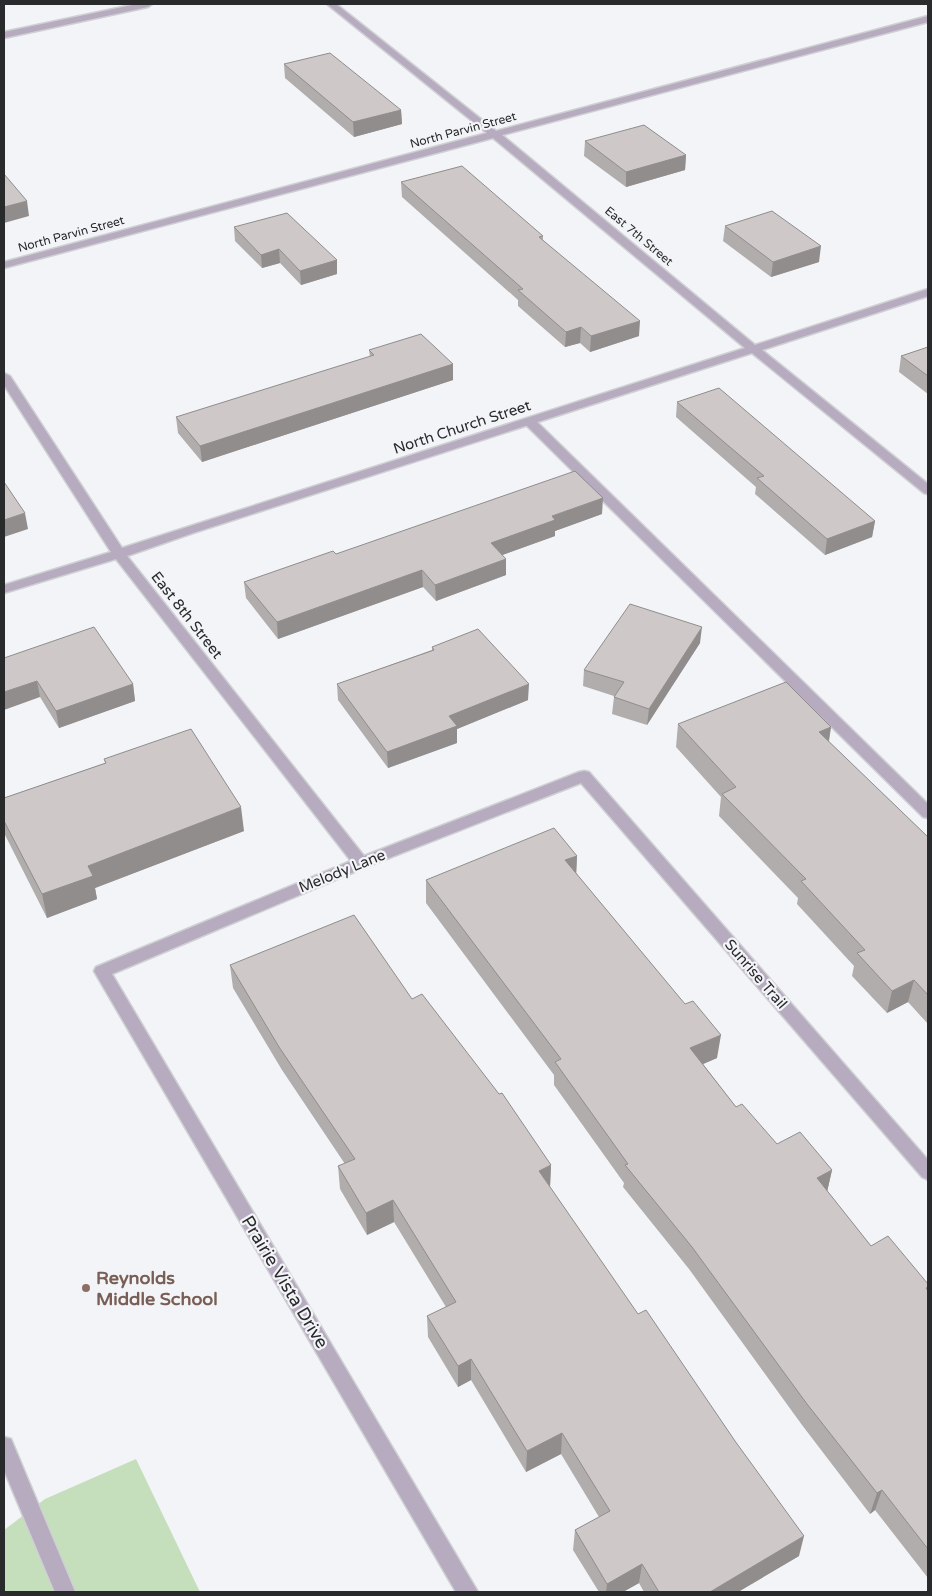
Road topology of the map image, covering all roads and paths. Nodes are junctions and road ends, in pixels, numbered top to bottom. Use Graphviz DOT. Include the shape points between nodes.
graph roads {
  1 [pos="148,4"];
  2 [pos="331,4"];
  3 [pos="928,19"];
  4 [pos="4,35"];
  5 [pos="494,134"];
  6 [pos="4,265"];
  7 [pos="928,292"];
  8 [pos="752,348"];
  9 [pos="4,376"];
  10 [pos="530,422"];
  11 [pos="928,490"];
  12 [pos="119,554"];
  13 [pos="4,589"];
  14 [pos="584,776"];
  15 [pos="928,813"];
  16 [pos="361,863"];
  17 [pos="102,971"];
  18 [pos="928,1172"];
  19 [pos="4,1446"];
  20 [pos="66,1592"];
  21 [pos="468,1592"];
  1 -- 4 [label="street"];
  2 -- 5 [label="street, East 7th Street"];
  3 -- 5 [label="street, North Parvin Street"];
  5 -- 6 [label="street, North Parvin Street"];
  5 -- 8 [label="street, East 7th Street"];
  7 -- 8 [label="street, North Church Street"];
  8 -- 10 [label="street, North Church Street"];
  8 -- 11 [label="street, East 7th Street"];
  9 -- 12 [label="street, East 8th Street"];
  10 -- 12 [label="street, North Church Street"];
  10 -- 15 [label="street"];
  12 -- 13 [label="street, North Church Street"];
  12 -- 16 [label="street, East 8th Street"];
  14 -- 16 [label="street, Melody Lane"];
  14 -- 18 [label="street, Sunrise Trail"];
  16 -- 17 [label="street, Melody Lane"];
  17 -- 21 [label="street, Prairie Vista Drive"];
  19 -- 20 [label="street"];
}
